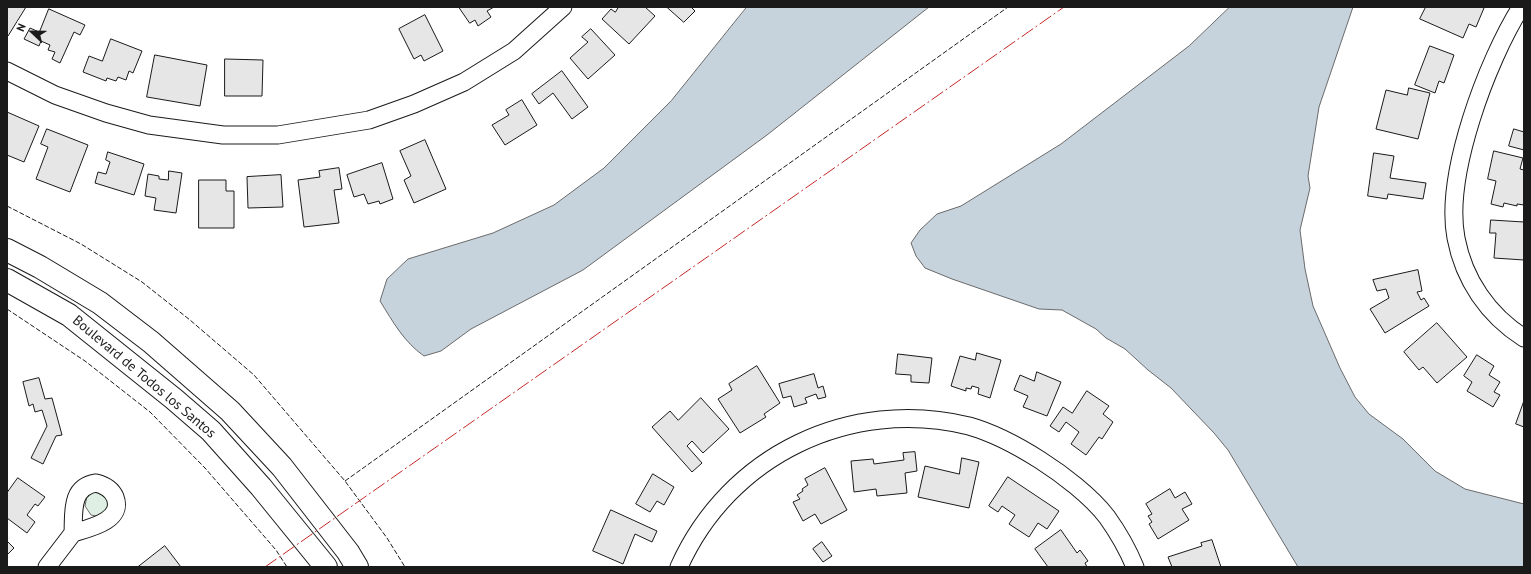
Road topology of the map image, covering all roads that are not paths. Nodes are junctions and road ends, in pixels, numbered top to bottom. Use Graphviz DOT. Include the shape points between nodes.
graph roads {
  1 [pos="563,7"];
  2 [pos="1521,7"];
  3 [pos="7,71"];
  4 [pos="7,250"];
  5 [pos="7,280"];
  6 [pos="1524,338"];
  7 [pos="73,533"];
  8 [pos="47,567"];
  9 [pos="326,567"];
  10 [pos="357,567"];
  11 [pos="679,567"];
  12 [pos="1135,567"];
  1 -- 3 [label="street" via="514,51 464,82 369,120 278,135 223,135 149,125 55,95"];
  2 -- 6 [label="street" via="1504,36 1472,117 1455,193 1454,214 1456,238 1471,283 1497,318"];
  4 -- 10 [label="street, Boulevard de Todos los Santos" via="100,304 151,342 230,411 282,467"];
  5 -- 9 [label="street, Boulevard de Todos los Santos" via="69,315 211,431 261,487"];
  7 -- 8 [label="street"];
  11 -- 12 [label="street" via="695,534 712,512 735,486 769,460 800,442 841,427 870,421 910,419 942,421 971,427 1023,449 1053,468 1076,486 1106,516"];
}
